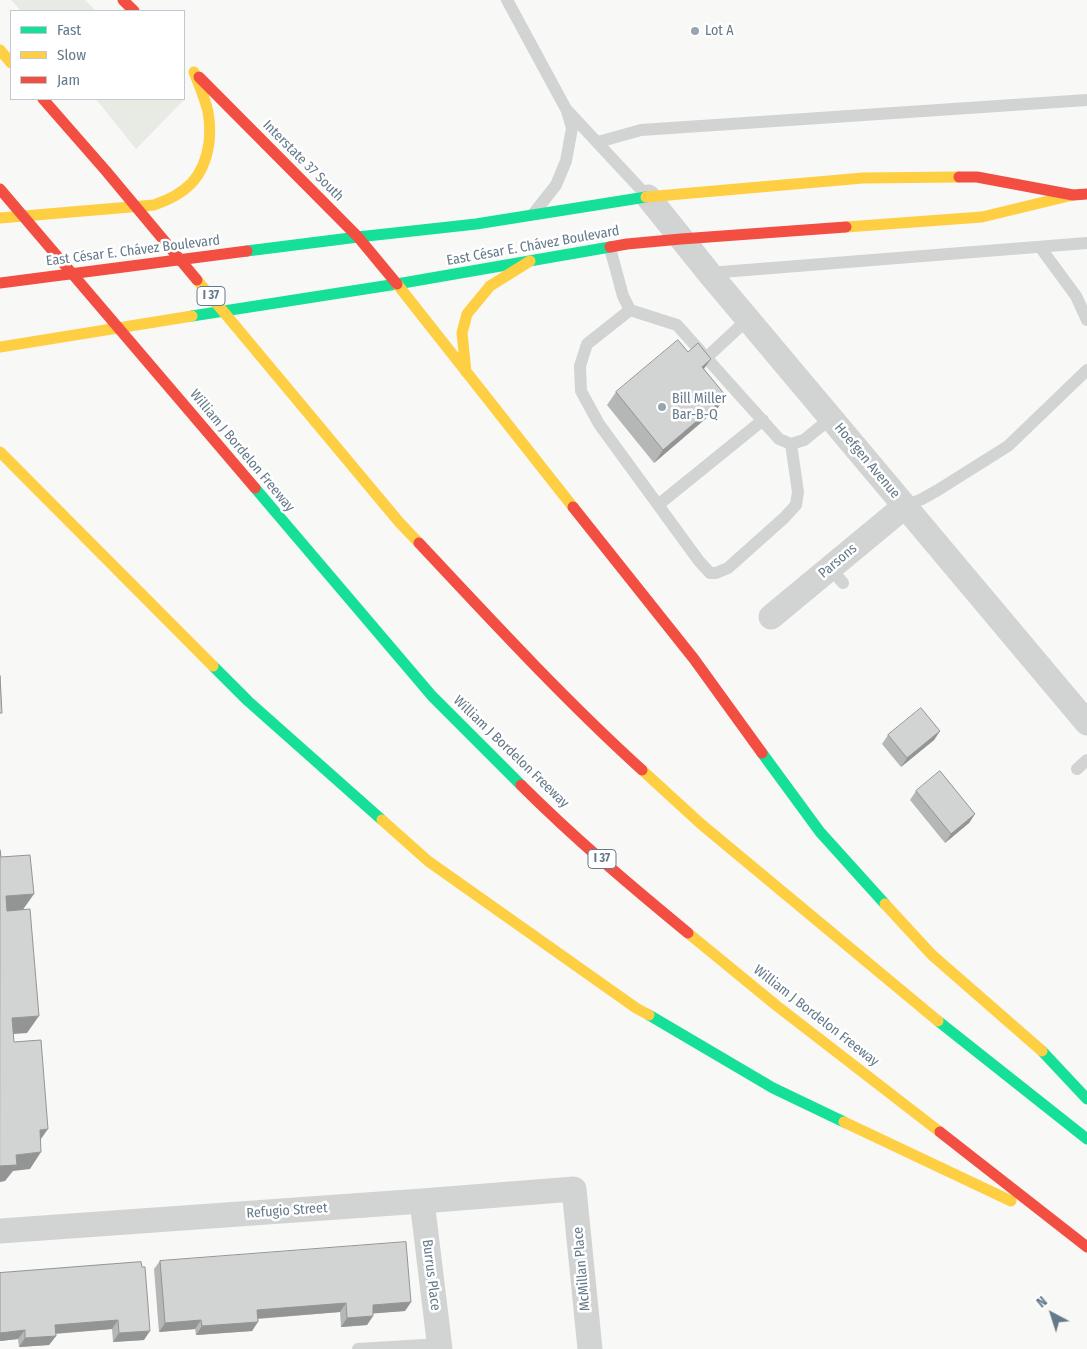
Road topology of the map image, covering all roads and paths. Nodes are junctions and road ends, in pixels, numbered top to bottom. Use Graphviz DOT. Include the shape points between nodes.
graph roads {
  1 [pos="123,0"];
  2 [pos="507,0"];
  3 [pos="133,10"];
  4 [pos="0,50"];
  5 [pos="10,62"];
  6 [pos="185,63"];
  7 [pos="194,72"];
  8 [pos="44,100"];
  9 [pos="1087,100"];
  10 [pos="566,109"];
  11 [pos="598,142"];
  12 [pos="0,189"];
  13 [pos="1087,194"];
  14 [pos="1073,195"];
  15 [pos="648,197"];
  16 [pos="533,215"];
  17 [pos="0,218"];
  18 [pos="358,237"];
  19 [pos="681,238"];
  20 [pos="1087,243"];
  21 [pos="1040,247"];
  22 [pos="610,248"];
  23 [pos="530,262"];
  24 [pos="709,273"];
  25 [pos="0,283"];
  26 [pos="397,284"];
  27 [pos="630,310"];
  28 [pos="748,319"];
  29 [pos="1087,320"];
  30 [pos="0,347"];
  31 [pos="706,358"];
  32 [pos="1087,370"];
  33 [pos="466,372"];
  34 [pos="831,418"];
  35 [pos="763,420"];
  36 [pos="791,444"];
  37 [pos="0,452"];
  38 [pos="658,505"];
  39 [pos="905,506"];
  40 [pos="771,617"];
  41 [pos="1087,723"];
  42 [pos="1087,760"];
  43 [pos="1077,769"];
  44 [pos="1087,1099"];
  45 [pos="1087,1139"];
  46 [pos="574,1189"];
  47 [pos="422,1201"];
  48 [pos="1058,1224"];
  49 [pos="0,1231"];
  50 [pos="1087,1247"];
  51 [pos="440,1346"];
  52 [pos="358,1349"];
  53 [pos="590,1349"];
  1 -- 3 [label="main road"];
  2 -- 10 [label="lane"];
  4 -- 5 [label="main road"];
  6 -- 7 [label="main road, Interstate 37 South"];
  7 -- 17 [label="main road" via="208,112 210,136 203,164 184,191 154,205"];
  7 -- 18 [label="main road, Interstate 37 South"];
  8 -- 45 [label="main road, I 37" via="399,522 612,743 731,850 913,1001"];
  9 -- 11 [label="lane" via="641,130"];
  10 -- 11 [label="lane"];
  10 -- 16 [label="lane" via="572,128 566,161 556,185"];
  11 -- 15 [label="lane"];
  12 -- 48 [label="main road, William J Bordelon Freeway / I 37" via="432,696 538,802 635,889 778,1006"];
  13 -- 14 [label="main road, East César E. Chávez Boulevard"];
  14 -- 15 [label="main road, East César E. Chávez Boulevard" via="977,177 921,177 862,178"];
  14 -- 19 [label="main road, East César E. Chávez Boulevard" via="982,217"];
  15 -- 16 [label="main road, East César E. Chávez Boulevard"];
  15 -- 19 [label="street, Hoefgen Avenue"];
  16 -- 18 [label="main road, East César E. Chávez Boulevard"];
  18 -- 25 [label="main road, East César E. Chávez Boulevard"];
  18 -- 26 [label="main road, Interstate 37 South"];
  19 -- 22 [label="main road, East César E. Chávez Boulevard"];
  19 -- 24 [label="street, Hoefgen Avenue"];
  20 -- 21 [label="lane"];
  21 -- 24 [label="lane"];
  21 -- 29 [label="lane" via="1076,296"];
  22 -- 23 [label="main road, East César E. Chávez Boulevard"];
  22 -- 27 [label="lane"];
  23 -- 26 [label="main road, East César E. Chávez Boulevard"];
  23 -- 33 [label="main road" via="490,286 467,314 462,333"];
  24 -- 28 [label="street, Hoefgen Avenue"];
  26 -- 30 [label="main road, East César E. Chávez Boulevard"];
  26 -- 33 [label="main road, Interstate 37 South"];
  27 -- 31 [label="lane" via="677,325"];
  27 -- 38 [label="lane" via="587,344 580,366 581,391 599,424"];
  28 -- 31 [label="lane"];
  28 -- 34 [label="street, Hoefgen Avenue"];
  31 -- 35 [label="lane"];
  32 -- 39 [label="lane" via="1008,446"];
  33 -- 44 [label="main road, Interstate 37 South" via="694,659 820,832 932,955 1043,1052"];
  34 -- 36 [label="lane" via="804,440"];
  34 -- 39 [label="street, Hoefgen Avenue"];
  35 -- 36 [label="lane" via="779,438"];
  35 -- 38 [label="lane"];
  36 -- 38 [label="lane" via="798,492 796,505 728,568 710,572"];
  37 -- 48 [label="main road" via="248,701 428,861 636,1008 773,1088"];
  39 -- 40 [label="street, Parsons" via="836,576"];
  39 -- 41 [label="street, Hoefgen Avenue"];
  42 -- 43 [label="lane"];
  46 -- 47 [label="street, Refugio Street"];
  46 -- 53 [label="street, McMillan Place"];
  47 -- 49 [label="street, Refugio Street"];
  47 -- 51 [label="street, Burrus Place"];
  48 -- 50 [label="main road, William J Bordelon Freeway / I 37"];
  51 -- 52 [label="lane"];
}
